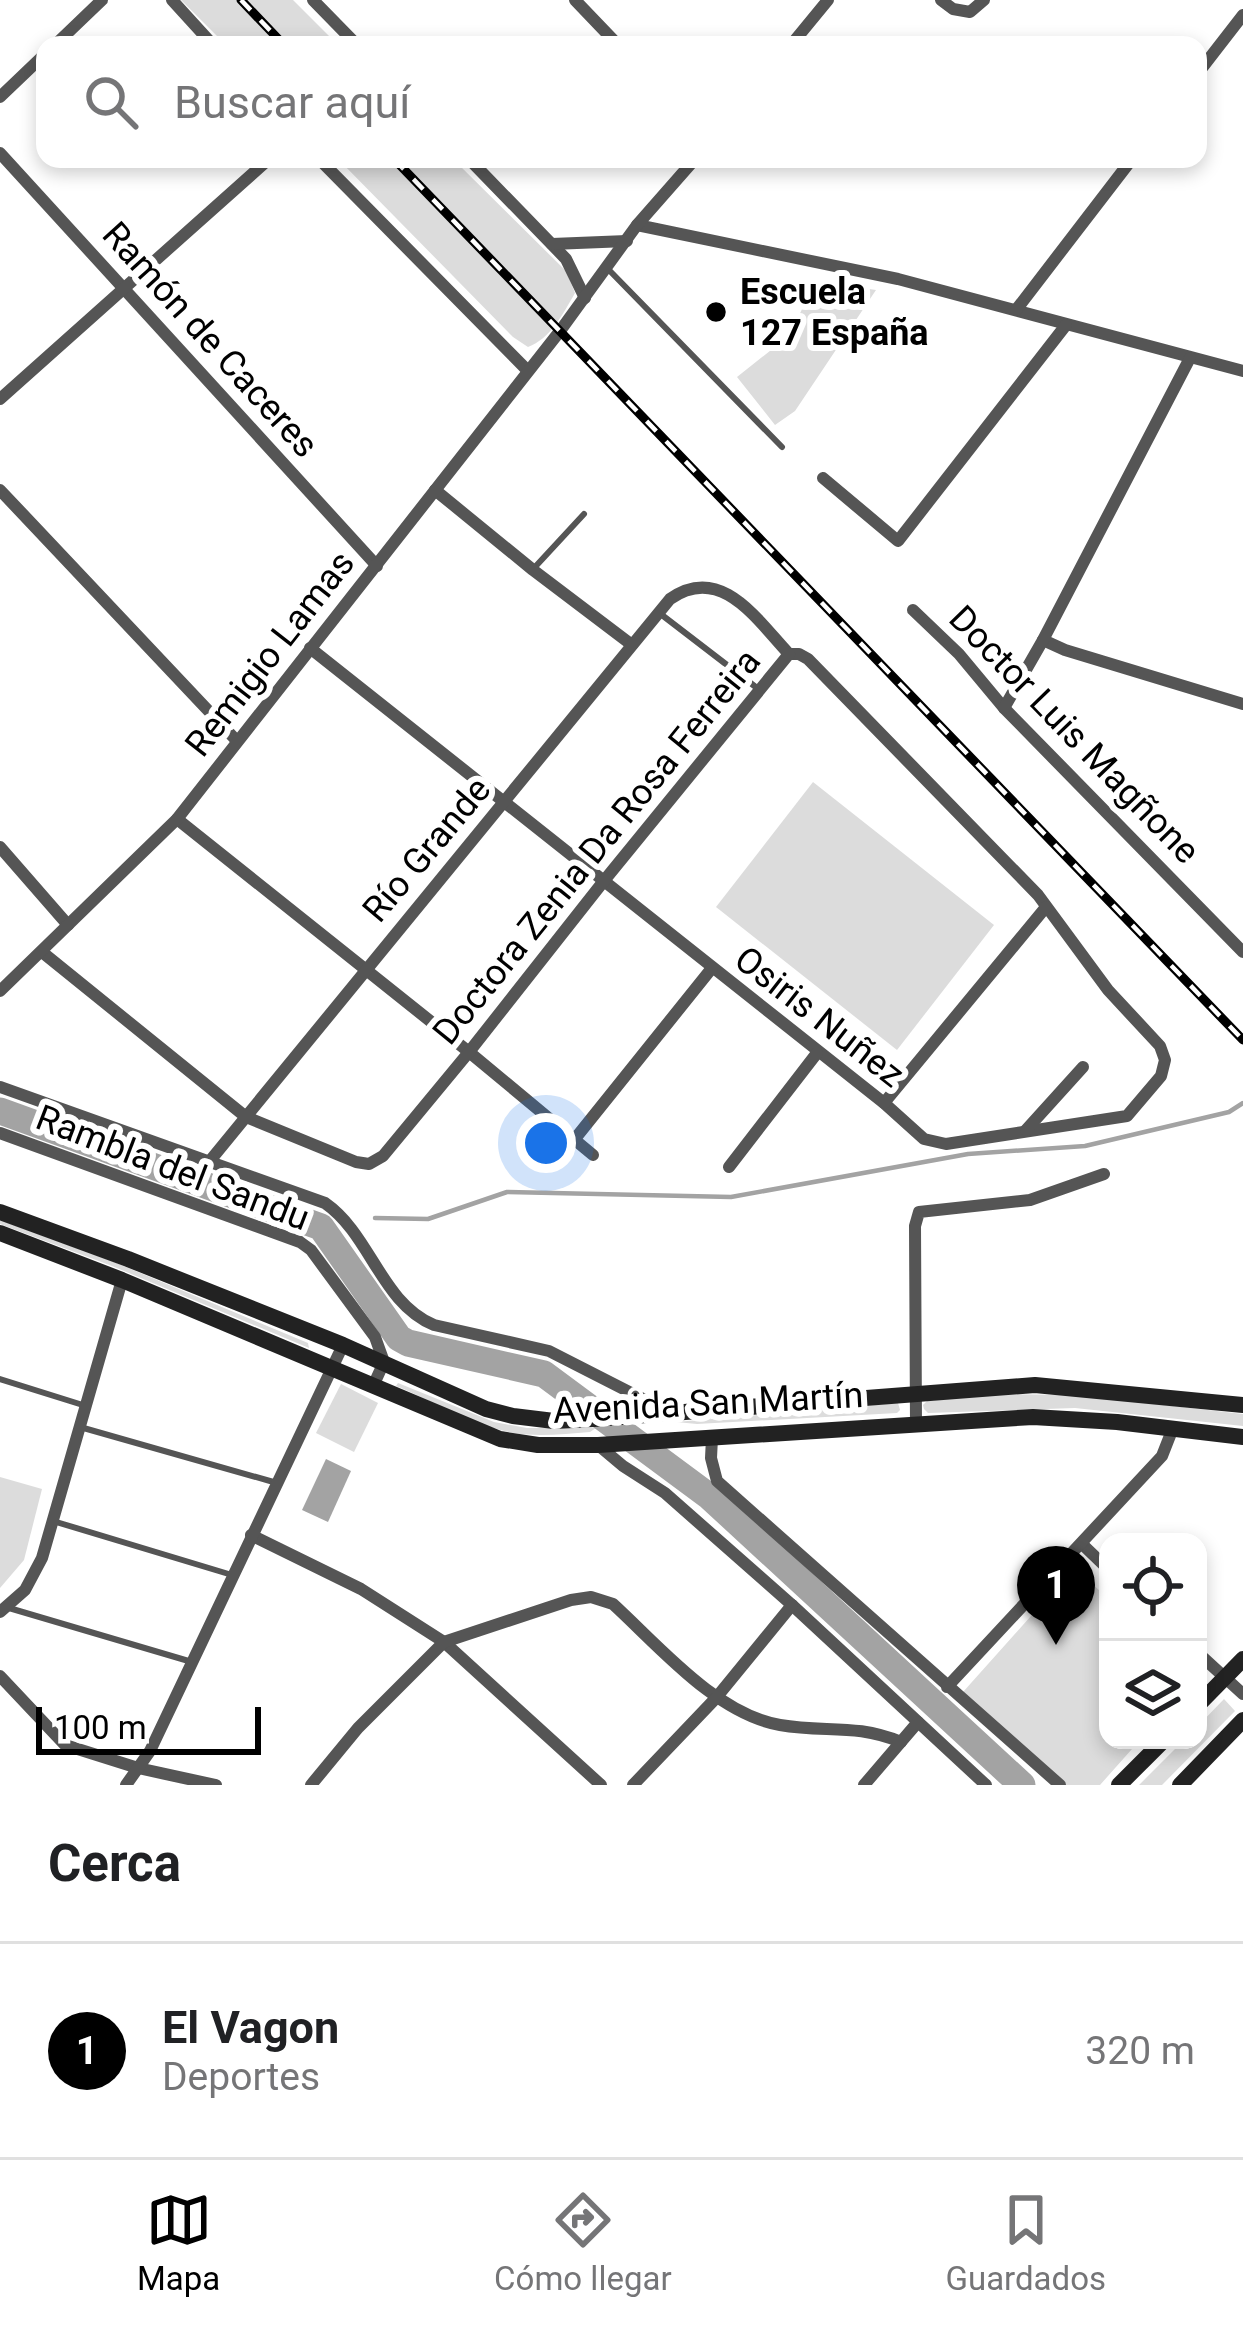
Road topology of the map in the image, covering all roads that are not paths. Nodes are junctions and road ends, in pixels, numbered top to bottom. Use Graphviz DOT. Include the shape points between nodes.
graph roads {
  1 [pos="102,0"];
  2 [pos="172,0"];
  3 [pos="314,0"];
  4 [pos="575,0"];
  5 [pos="828,0"];
  6 [pos="941,0"];
  7 [pos="981,3"];
  8 [pos="1241,22"];
  9 [pos="64,36"];
  10 [pos="205,36"];
  11 [pos="348,36"];
  12 [pos="610,36"];
  13 [pos="798,36"];
  14 [pos="1207,62"];
  15 [pos="36,63"];
  16 [pos="0,97"];
  17 [pos="0,153"];
  18 [pos="259,168"];
  19 [pos="329,168"];
  20 [pos="478,168"];
  21 [pos="687,168"];
  22 [pos="1125,168"];
  23 [pos="637,225"];
  24 [pos="627,241"];
  25 [pos="552,244"];
  26 [pos="607,267"];
  27 [pos="125,287"];
  28 [pos="585,298"];
  29 [pos="1016,310"];
  30 [pos="1066,325"];
  31 [pos="1190,358"];
  32 [pos="527,370"];
  33 [pos="1243,371"];
  34 [pos="0,399"];
  35 [pos="782,447"];
  36 [pos="823,478"];
  37 [pos="0,490"];
  38 [pos="434,490"];
  39 [pos="584,514"];
  40 [pos="376,566"];
  41 [pos="532,570"];
  42 [pos="696,587"];
  43 [pos="913,610"];
  44 [pos="658,612"];
  45 [pos="1043,640"];
  46 [pos="632,645"];
  47 [pos="310,648"];
  48 [pos="789,654"];
  49 [pos="760,691"];
  50 [pos="1243,704"];
  51 [pos="1004,707"];
  52 [pos="236,740"];
  53 [pos="504,802"];
  54 [pos="177,819"];
  55 [pos="0,847"];
  56 [pos="603,882"];
  57 [pos="1046,907"];
  58 [pos="68,925"];
  59 [pos="42,952"];
  60 [pos="1243,952"];
  61 [pos="365,968"];
  62 [pos="712,968"];
  63 [pos="0,991"];
  64 [pos="470,1052"];
  65 [pos="817,1053"];
  66 [pos="1083,1067"];
  67 [pos="0,1087"];
  68 [pos="884,1102"];
  69 [pos="246,1117"];
  70 [pos="1026,1131"];
  71 [pos="0,1133"];
  72 [pos="574,1140"];
  73 [pos="593,1155"];
  74 [pos="209,1162"];
  75 [pos="730,1166"];
  76 [pos="1104,1174"];
  77 [pos="0,1212"];
  78 [pos="0,1233"];
  79 [pos="122,1280"];
  80 [pos="343,1345"];
  81 [pos="384,1362"];
  82 [pos="333,1367"];
  83 [pos="0,1379"];
  84 [pos="374,1384"];
  85 [pos="914,1394"];
  86 [pos="1243,1405"];
  87 [pos="86,1406"];
  88 [pos="659,1414"];
  89 [pos="916,1423"];
  90 [pos="80,1427"];
  91 [pos="1173,1428"];
  92 [pos="1243,1437"];
  93 [pos="712,1438"];
  94 [pos="598,1445"];
  95 [pos="277,1483"];
  96 [pos="52,1521"];
  97 [pos="251,1535"];
  98 [pos="1082,1544"];
  99 [pos="1099,1560"];
  100 [pos="232,1575"];
  101 [pos="792,1605"];
  102 [pos="3,1609"];
  103 [pos="444,1642"];
  104 [pos="1243,1659"];
  105 [pos="1207,1661"];
  106 [pos="191,1662"];
  107 [pos="0,1676"];
  108 [pos="1225,1678"];
  109 [pos="947,1687"];
  110 [pos="1243,1694"];
  111 [pos="1207,1696"];
  112 [pos="716,1698"];
  113 [pos="1243,1720"];
  114 [pos="918,1722"];
  115 [pos="901,1742"];
  116 [pos="1154,1749"];
  117 [pos="139,1768"];
  118 [pos="126,1785"];
  119 [pos="216,1785"];
  120 [pos="311,1785"];
  121 [pos="601,1785"];
  122 [pos="633,1785"];
  123 [pos="864,1785"];
  124 [pos="986,1785"];
  125 [pos="1060,1785"];
  126 [pos="1119,1785"];
  127 [pos="1180,1785"];
  1 -- 9 [label="street"];
  2 -- 10 [label="street"];
  3 -- 11 [label="street"];
  4 -- 12 [label="street"];
  5 -- 13 [label="street"];
  6 -- 7 [label="street" via="970,12"];
  8 -- 14 [label="street"];
  15 -- 16 [label="street"];
  17 -- 27 [label="street, Ramón de Caceres"];
  18 -- 27 [label="street"];
  19 -- 32 [label="street"];
  20 -- 25 [label="street"];
  21 -- 23 [label="street, Remigio Lamas"];
  22 -- 29 [label="street"];
  23 -- 24 [label="street, Remigio Lamas"];
  23 -- 29 [label="street"];
  24 -- 25 [label="street"];
  24 -- 26 [label="street, Remigio Lamas"];
  25 -- 28 [label="street"];
  26 -- 28 [label="street, Remigio Lamas"];
  26 -- 35 [label="lane"];
  27 -- 34 [label="street"];
  27 -- 40 [label="street, Ramón de Caceres"];
  28 -- 32 [label="street, Remigio Lamas"];
  29 -- 30 [label="street"];
  30 -- 31 [label="street"];
  30 -- 36 [label="street" via="898,541"];
  31 -- 33 [label="street"];
  31 -- 45 [label="street"];
  32 -- 38 [label="street, Remigio Lamas"];
  37 -- 52 [label="street"];
  38 -- 40 [label="street, Remigio Lamas"];
  38 -- 41 [label="street"];
  39 -- 41 [label="lane"];
  40 -- 47 [label="street, Remigio Lamas"];
  41 -- 46 [label="street"];
  42 -- 44 [label="street, Río Grande"];
  42 -- 48 [label="street, Doctora Zenia Da Rosa Ferreira" via="728,592"];
  43 -- 51 [label="street, Doctor Luis Magñone"];
  44 -- 46 [label="street, Río Grande"];
  44 -- 49 [label="lane"];
  45 -- 50 [label="street"];
  45 -- 51 [label="street"];
  46 -- 53 [label="street, Río Grande"];
  47 -- 52 [label="street, Remigio Lamas"];
  47 -- 53 [label="street, Osiris Nuñez"];
  48 -- 49 [label="street, Doctora Zenia Da Rosa Ferreira"];
  48 -- 57 [label="street" via="808,659"];
  49 -- 56 [label="street, Doctora Zenia Da Rosa Ferreira"];
  51 -- 60 [label="street, Doctor Luis Magñone"];
  52 -- 54 [label="street, Remigio Lamas"];
  53 -- 56 [label="street, Osiris Nuñez"];
  53 -- 61 [label="street, Río Grande"];
  54 -- 58 [label="street, Remigio Lamas"];
  54 -- 61 [label="street"];
  55 -- 58 [label="street"];
  56 -- 62 [label="street, Osiris Nuñez"];
  56 -- 64 [label="street, Doctora Zenia Da Rosa Ferreira"];
  57 -- 68 [label="street"];
  57 -- 70 [label="street, Osiris Nuñez" via="1165,1060 1127,1116"];
  58 -- 59 [label="street, Remigio Lamas"];
  59 -- 63 [label="street, Remigio Lamas"];
  59 -- 69 [label="street"];
  61 -- 64 [label="street"];
  61 -- 69 [label="street, Río Grande"];
  62 -- 65 [label="street, Osiris Nuñez"];
  62 -- 72 [label="street"];
  64 -- 69 [label="street, Doctora Zenia Da Rosa Ferreira" via="369,1164"];
  64 -- 72 [label="street"];
  65 -- 68 [label="street, Osiris Nuñez"];
  65 -- 75 [label="street"];
  66 -- 70 [label="street"];
  67 -- 74 [label="street"];
  68 -- 70 [label="street, Osiris Nuñez" via="933,1143"];
  69 -- 74 [label="street, Río Grande"];
  71 -- 81 [label="street, Rambla del Sandu" via="300,1242 375,1337"];
  72 -- 73 [label="street"];
  74 -- 88 [label="street" via="337,1211 419,1319 549,1351"];
  76 -- 85 [label="street" via="1030,1201 919,1212"];
  77 -- 80 [label="street, Avenida San Martín"];
  78 -- 79 [label="street, Avenida San Martín"];
  79 -- 82 [label="street, Avenida San Martín"];
  79 -- 87 [label="street"];
  80 -- 81 [label="street, Avenida San Martín"];
  80 -- 82 [label="street"];
  81 -- 84 [label="street"];
  81 -- 88 [label="street, Avenida San Martín" via="513,1416"];
  82 -- 84 [label="street, Avenida San Martín"];
  82 -- 95 [label="street"];
  83 -- 87 [label="lane"];
  84 -- 94 [label="street, Avenida San Martín" via="500,1439"];
  85 -- 86 [label="street, Avenida San Martín" via="1035,1385"];
  85 -- 88 [label="street, Avenida San Martín"];
  85 -- 89 [label="street"];
  87 -- 90 [label="street"];
  89 -- 91 [label="street, Avenida San Martín" via="1033,1417"];
  89 -- 93 [label="street, Avenida San Martín"];
  90 -- 95 [label="lane"];
  90 -- 96 [label="street"];
  91 -- 92 [label="street, Avenida San Martín"];
  91 -- 98 [label="street" via="1162,1456"];
  93 -- 94 [label="street, Avenida San Martín"];
  93 -- 109 [label="street" via="717,1480"];
  94 -- 101 [label="street"];
  95 -- 97 [label="street"];
  96 -- 100 [label="lane"];
  96 -- 102 [label="street" via="35,1574"];
  97 -- 100 [label="street"];
  97 -- 103 [label="street" via="361,1589"];
  98 -- 99 [label="street"];
  98 -- 109 [label="street"];
  100 -- 106 [label="street"];
  101 -- 112 [label="street"];
  101 -- 114 [label="street"];
  102 -- 106 [label="lane"];
  103 -- 112 [label="street" via="591,1597 613,1604"];
  103 -- 120 [label="street"];
  103 -- 121 [label="street"];
  104 -- 108 [label="street"];
  105 -- 108 [label="street"];
  106 -- 117 [label="street"];
  107 -- 117 [label="street" via="65,1744"];
  108 -- 110 [label="street"];
  108 -- 111 [label="street"];
  109 -- 125 [label="street"];
  112 -- 115 [label="street" via="774,1724 849,1728"];
  112 -- 122 [label="street"];
  113 -- 127 [label="street"];
  114 -- 115 [label="street"];
  114 -- 124 [label="street"];
  115 -- 123 [label="street"];
  116 -- 126 [label="street"];
  117 -- 118 [label="street"];
  117 -- 119 [label="street"];
}
